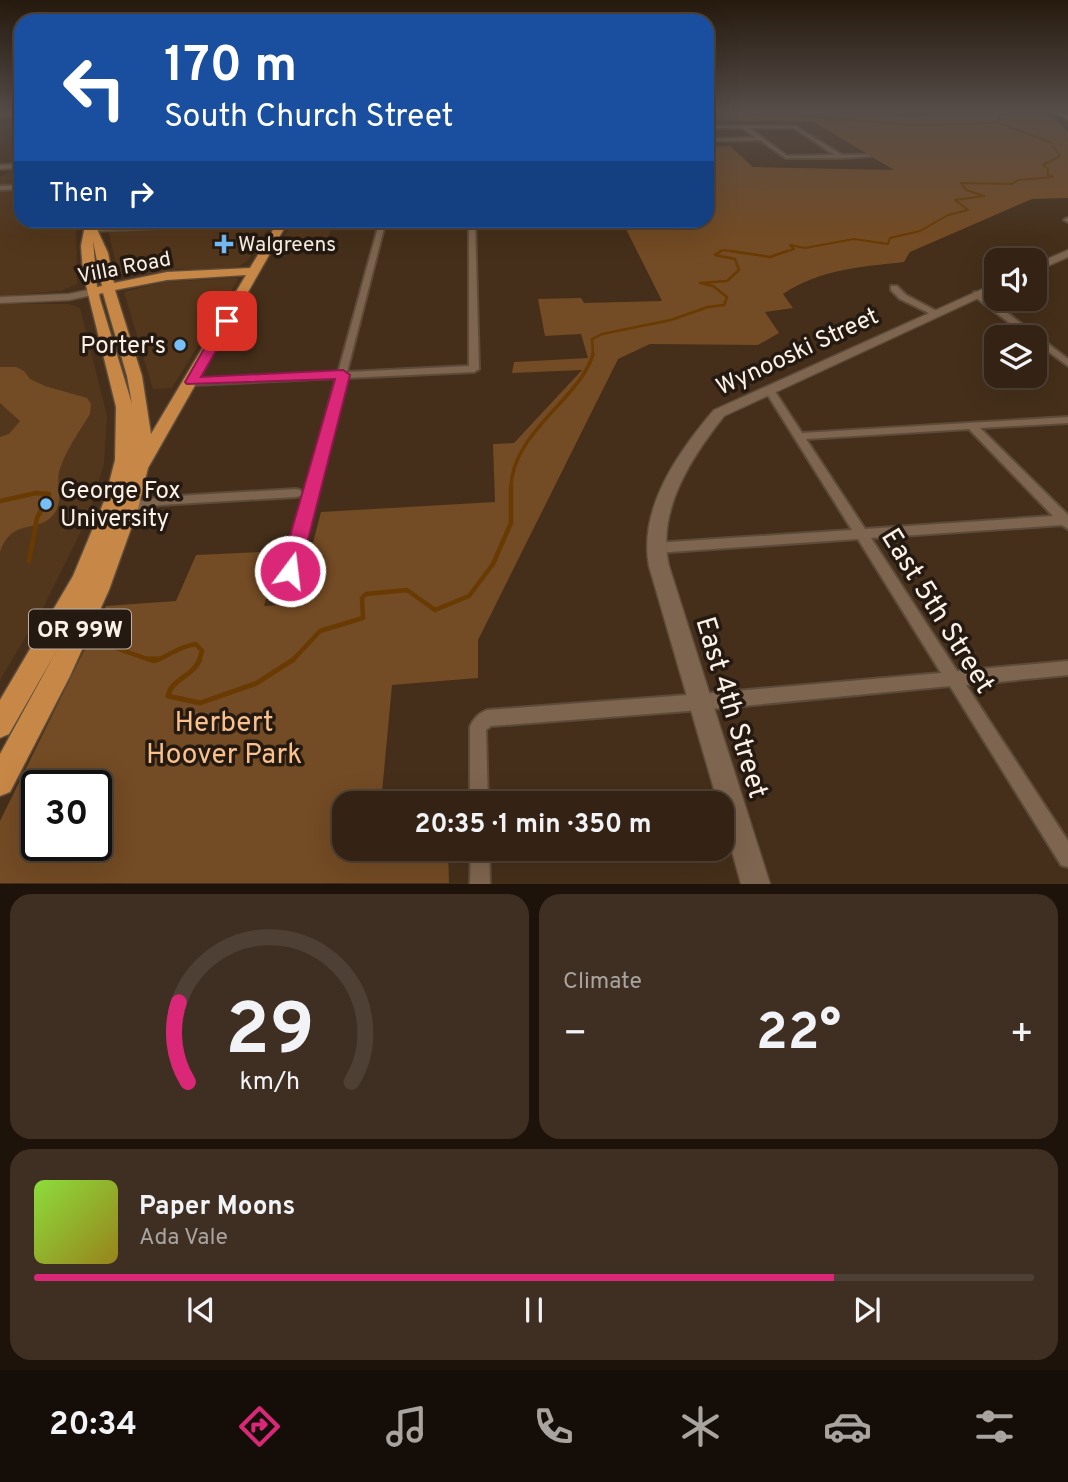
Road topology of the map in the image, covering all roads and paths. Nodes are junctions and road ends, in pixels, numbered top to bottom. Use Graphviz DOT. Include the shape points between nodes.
graph roads {
  1 [pos="780,153"];
  2 [pos="836,153"];
  3 [pos="869,156"];
  4 [pos="842,157"];
  5 [pos="90,228"];
  6 [pos="280,228"];
  7 [pos="381,228"];
  8 [pos="472,228"];
  9 [pos="1068,253"];
  10 [pos="1047,263"];
  11 [pos="255,271"];
  12 [pos="894,288"];
  13 [pos="100,290"];
  14 [pos="984,291"];
  15 [pos="977,294"];
  16 [pos="0,300"];
  17 [pos="936,313"];
  18 [pos="1051,349"];
  19 [pos="1068,349"];
  20 [pos="1068,363"];
  21 [pos="343,375"];
  22 [pos="192,382"];
  23 [pos="769,390"];
  24 [pos="1068,420"];
  25 [pos="972,426"];
  26 [pos="800,436"];
  27 [pos="131,466"];
  28 [pos="296,493"];
  29 [pos="130,507"];
  30 [pos="1067,522"];
  31 [pos="862,535"];
  32 [pos="655,548"];
  33 [pos="290,571"];
  34 [pos="1068,668"];
  35 [pos="954,678"];
  36 [pos="701,702"];
  37 [pos="0,725"];
  38 [pos="0,782"];
  39 [pos="479,791"];
  40 [pos="1068,858"];
  41 [pos="480,861"];
  42 [pos="480,884"];
  43 [pos="755,884"];
  1 -- 4 [label="street"];
  2 -- 4 [label="street"];
  3 -- 4 [label="street"];
  5 -- 13 [label="main road, OR 99W" via="87,243"];
  6 -- 11 [label="main road"];
  7 -- 21 [label="street"];
  8 -- 21 [label="street" via="474,369"];
  9 -- 10 [label="main road"];
  11 -- 13 [label="main road, Villa Road" via="167,276"];
  11 -- 22 [label="main road"];
  12 -- 17 [label="street"];
  13 -- 16 [label="main road, Villa Road" via="69,297"];
  13 -- 27 [label="main road, OR 99W" via="124,402"];
  14 -- 15 [label="main road, Wynooski Street"];
  15 -- 17 [label="main road, Wynooski Street"];
  15 -- 18 [label="street"];
  17 -- 23 [label="main road, Wynooski Street"];
  18 -- 19 [label="street"];
  18 -- 20 [label="street"];
  21 -- 22 [label="street"];
  21 -- 33 [label="street"];
  22 -- 27 [label="main road"];
  23 -- 26 [label="street, East 5th Street"];
  23 -- 32 [label="main road, Wynooski Street" via="719,412 706,427 656,525"];
  24 -- 25 [label="street"];
  25 -- 26 [label="street"];
  25 -- 30 [label="street"];
  26 -- 31 [label="street, East 5th Street"];
  27 -- 29 [label="main road, OR 99W"];
  27 -- 37 [label="main road, OR 99W" via="93,554"];
  28 -- 29 [label="street"];
  29 -- 38 [label="main road, OR 99W" via="87,614"];
  30 -- 31 [label="street"];
  31 -- 32 [label="street"];
  31 -- 35 [label="street, East 5th Street"];
  32 -- 36 [label="main road, East 4th Street"];
  34 -- 35 [label="street"];
  35 -- 36 [label="street"];
  35 -- 40 [label="street, East 5th Street"];
  36 -- 39 [label="street" via="486,718 478,727"];
  36 -- 43 [label="main road, East 4th Street"];
  41 -- 42 [label="street"];
}
